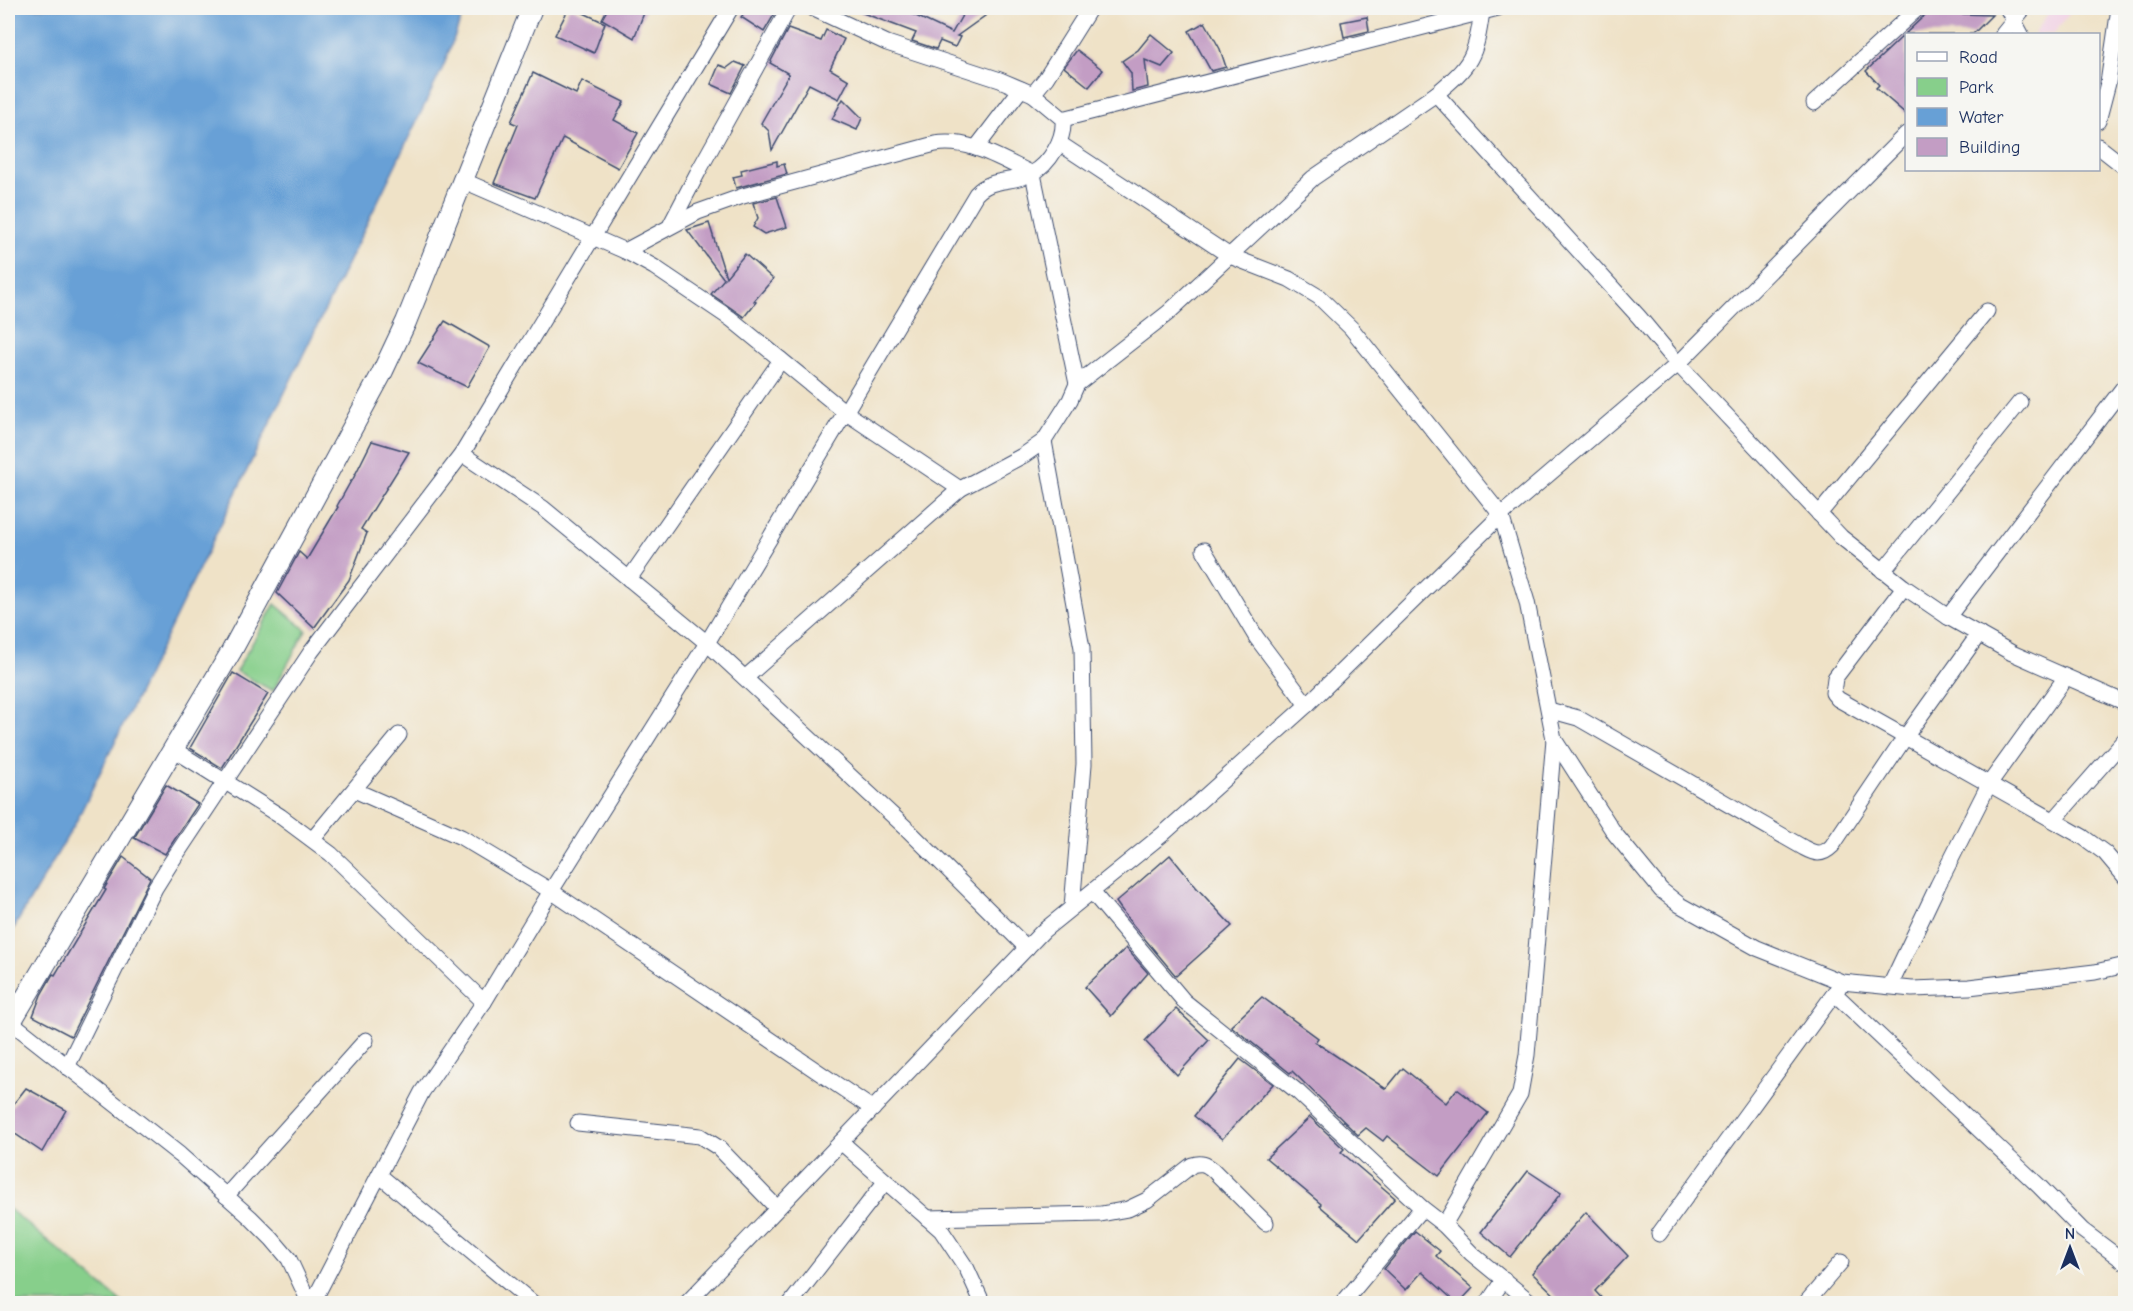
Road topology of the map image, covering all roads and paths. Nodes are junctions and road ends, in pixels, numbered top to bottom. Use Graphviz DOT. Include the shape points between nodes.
graph roads {
  1 [pos="532,8"];
  2 [pos="731,8"];
  3 [pos="789,8"];
  4 [pos="812,8"];
  5 [pos="1090,8"];
  6 [pos="1498,8"];
  7 [pos="1918,8"];
  8 [pos="2007,8"];
  9 [pos="2024,8"];
  10 [pos="2119,8"];
  11 [pos="1482,11"];
  12 [pos="2018,28"];
  13 [pos="1027,91"];
  14 [pos="1436,94"];
  15 [pos="1814,103"];
  16 [pos="2100,113"];
  17 [pos="1063,119"];
  18 [pos="1905,135"];
  19 [pos="1059,143"];
  20 [pos="976,148"];
  21 [pos="2100,148"];
  22 [pos="2126,168"];
  23 [pos="1033,174"];
  24 [pos="462,180"];
  25 [pos="671,224"];
  26 [pos="593,238"];
  27 [pos="625,251"];
  28 [pos="1230,256"];
  29 [pos="1987,311"];
  30 [pos="781,360"];
  31 [pos="1678,364"];
  32 [pos="1077,384"];
  33 [pos="2126,384"];
  34 [pos="2020,402"];
  35 [pos="845,412"];
  36 [pos="1044,441"];
  37 [pos="462,454"];
  38 [pos="960,489"];
  39 [pos="1819,514"];
  40 [pos="1501,515"];
  41 [pos="1204,550"];
  42 [pos="1883,571"];
  43 [pos="629,579"];
  44 [pos="1904,587"];
  45 [pos="1948,617"];
  46 [pos="1979,634"];
  47 [pos="707,643"];
  48 [pos="2066,677"];
  49 [pos="745,678"];
  50 [pos="2126,703"];
  51 [pos="1308,705"];
  52 [pos="1549,710"];
  53 [pos="399,735"];
  54 [pos="1906,736"];
  55 [pos="2126,738"];
  56 [pos="1554,739"];
  57 [pos="172,748"];
  58 [pos="223,781"];
  59 [pos="1989,783"];
  60 [pos="354,790"];
  61 [pos="2054,820"];
  62 [pos="313,839"];
  63 [pos="2126,878"];
  64 [pos="551,891"];
  65 [pos="1092,892"];
  66 [pos="1072,907"];
  67 [pos="1027,948"];
  68 [pos="2126,965"];
  69 [pos="1890,986"];
  70 [pos="1838,988"];
  71 [pos="484,1002"];
  72 [pos="9,1024"];
  73 [pos="366,1040"];
  74 [pos="67,1067"];
  75 [pos="873,1109"];
  76 [pos="578,1123"];
  77 [pos="841,1142"];
  78 [pos="379,1175"];
  79 [pos="885,1182"];
  80 [pos="226,1196"];
  81 [pos="777,1208"];
  82 [pos="1422,1208"];
  83 [pos="927,1218"];
  84 [pos="1266,1223"];
  85 [pos="1444,1225"];
  86 [pos="1659,1234"];
  87 [pos="1841,1262"];
  88 [pos="2126,1263"];
  89 [pos="1504,1280"];
  90 [pos="1346,1302"];
  91 [pos="311,1304"];
  92 [pos="534,1304"];
  93 [pos="686,1304"];
  94 [pos="790,1304"];
  95 [pos="983,1304"];
  96 [pos="1487,1304"];
  97 [pos="1533,1304"];
  98 [pos="1805,1304"];
  1 -- 24 [label="street"];
  2 -- 26 [label="street"];
  3 -- 25 [label="street"];
  4 -- 13 [label="street" via="887,43"];
  5 -- 13 [label="street" via="1046,78"];
  6 -- 11 [label="street"];
  7 -- 15 [label="street"];
  8 -- 12 [label="street"];
  9 -- 12 [label="street"];
  10 -- 16 [label="street"];
  11 -- 14 [label="street" via="1472,60"];
  11 -- 17 [label="street"];
  13 -- 17 [label="street"];
  13 -- 20 [label="street"];
  14 -- 28 [label="street" via="1314,178"];
  14 -- 31 [label="street"];
  17 -- 19 [label="street"];
  18 -- 31 [label="street"];
  19 -- 23 [label="street"];
  19 -- 28 [label="street"];
  20 -- 23 [label="street"];
  20 -- 25 [label="street" via="949,142 935,144 742,196"];
  21 -- 22 [label="street"];
  23 -- 32 [label="street"];
  23 -- 35 [label="street" via="982,187 976,194"];
  24 -- 26 [label="street"];
  24 -- 57 [label="street" via="381,375 231,652"];
  25 -- 27 [label="street"];
  26 -- 27 [label="street"];
  26 -- 37 [label="street"];
  27 -- 30 [label="street" via="722,313"];
  28 -- 32 [label="street" via="1168,313"];
  28 -- 40 [label="street" via="1288,279 1320,297 1351,328"];
  29 -- 39 [label="street"];
  30 -- 35 [label="street"];
  30 -- 43 [label="street"];
  31 -- 39 [label="street"];
  31 -- 40 [label="street"];
  32 -- 36 [label="street"];
  33 -- 45 [label="street"];
  34 -- 42 [label="street"];
  35 -- 38 [label="street"];
  35 -- 47 [label="street"];
  36 -- 38 [label="street"];
  36 -- 66 [label="street" via="1082,648 1084,764"];
  37 -- 43 [label="street" via="543,508"];
  37 -- 58 [label="street" via="311,652"];
  38 -- 49 [label="street"];
  39 -- 42 [label="street"];
  40 -- 51 [label="street"];
  40 -- 52 [label="street" via="1527,602"];
  41 -- 51 [label="street" via="1256,637"];
  42 -- 44 [label="street"];
  43 -- 47 [label="street"];
  44 -- 45 [label="street"];
  44 -- 54 [label="street" via="1835,678 1833,693"];
  45 -- 46 [label="street"];
  46 -- 48 [label="street"];
  46 -- 54 [label="street"];
  47 -- 49 [label="street"];
  47 -- 64 [label="street"];
  48 -- 50 [label="street"];
  48 -- 59 [label="street"];
  49 -- 67 [label="street" via="905,827"];
  51 -- 65 [label="street"];
  52 -- 54 [label="street" via="1578,718 1815,854 1832,846"];
  52 -- 56 [label="street"];
  53 -- 60 [label="street"];
  54 -- 59 [label="street"];
  55 -- 61 [label="street"];
  56 -- 70 [label="street" via="1615,834 1661,890 1680,905 1757,948"];
  56 -- 85 [label="street" via="1527,1055 1520,1094"];
  57 -- 58 [label="street"];
  57 -- 72 [label="street"];
  58 -- 62 [label="street"];
  58 -- 74 [label="street" via="155,888"];
  59 -- 61 [label="street"];
  59 -- 69 [label="street"];
  60 -- 62 [label="street"];
  60 -- 64 [label="street" via="460,837"];
  61 -- 63 [label="street" via="2105,853"];
  62 -- 71 [label="street"];
  64 -- 71 [label="street"];
  64 -- 75 [label="street"];
  65 -- 66 [label="street"];
  65 -- 82 [label="street" via="1184,1001 1298,1092"];
  66 -- 67 [label="street"];
  67 -- 75 [label="street"];
  68 -- 69 [label="street" via="1969,987"];
  69 -- 70 [label="street"];
  70 -- 86 [label="street"];
  70 -- 88 [label="street" via="2082,1230"];
  71 -- 78 [label="street" via="422,1092"];
  72 -- 74 [label="street"];
  73 -- 80 [label="street"];
  74 -- 80 [label="street"];
  75 -- 77 [label="street"];
  76 -- 81 [label="street" via="700,1137 719,1148"];
  77 -- 79 [label="street"];
  77 -- 81 [label="street"];
  78 -- 91 [label="street"];
  78 -- 92 [label="street"];
  79 -- 83 [label="street"];
  79 -- 94 [label="street"];
  80 -- 91 [label="street" via="289,1259"];
  81 -- 93 [label="street"];
  82 -- 85 [label="street"];
  82 -- 90 [label="street"];
  83 -- 84 [label="street" via="1101,1214 1128,1209 1147,1200 1192,1165 1201,1163 1214,1170"];
  83 -- 95 [label="street" via="941,1230 967,1269"];
  85 -- 89 [label="street"];
  87 -- 98 [label="street"];
  89 -- 96 [label="street"];
  89 -- 97 [label="street"];
}
